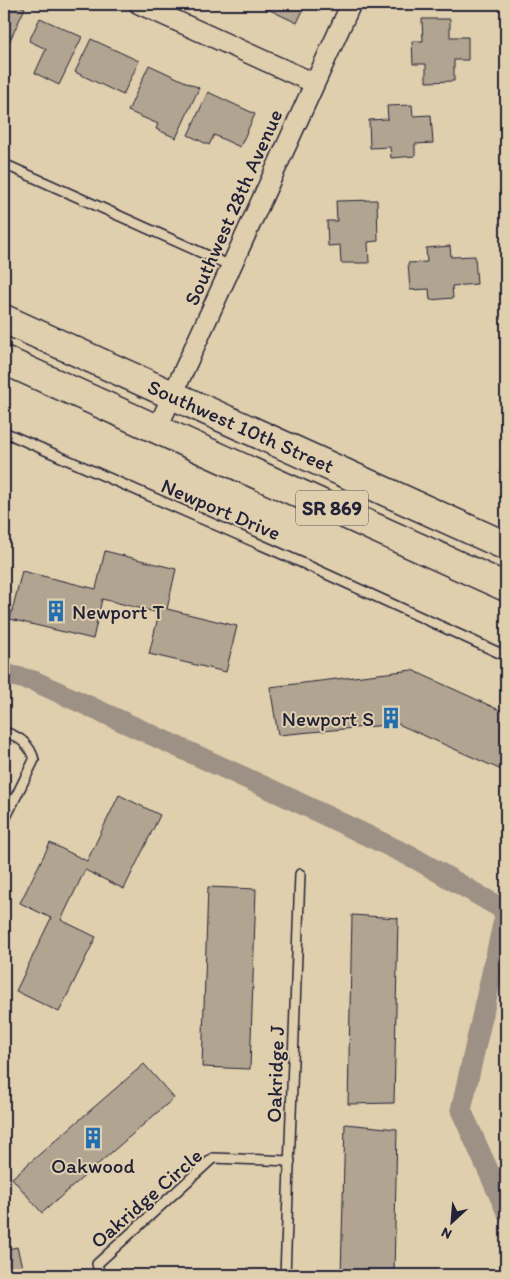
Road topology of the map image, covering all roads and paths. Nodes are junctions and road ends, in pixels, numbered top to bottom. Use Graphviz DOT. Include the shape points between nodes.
graph roads {
  1 [pos="139,4"];
  2 [pos="351,4"];
  3 [pos="314,83"];
  4 [pos="4,164"];
  5 [pos="231,266"];
  6 [pos="4,319"];
  7 [pos="4,360"];
  8 [pos="173,395"];
  9 [pos="157,430"];
  10 [pos="4,432"];
  11 [pos="506,546"];
  12 [pos="506,586"];
  13 [pos="506,656"];
  14 [pos="4,732"];
  15 [pos="4,821"];
  16 [pos="300,874"];
  17 [pos="290,1161"];
  18 [pos="100,1275"];
  19 [pos="285,1275"];
  1 -- 3 [label="street"];
  2 -- 3 [label="street, Southwest 28th Avenue"];
  3 -- 5 [label="street, Southwest 28th Avenue"];
  4 -- 5 [label="lane"];
  5 -- 8 [label="street, Southwest 28th Avenue"];
  6 -- 8 [label="main road, Southwest 10th Street / SR 869"];
  7 -- 9 [label="main road, Southwest 10th Street / SR 869"];
  8 -- 9 [label="street, Southwest 28th Avenue"];
  8 -- 11 [label="main road, Southwest 10th Street / SR 869"];
  9 -- 12 [label="main road, Southwest 10th Street / SR 869"];
  10 -- 13 [label="lane, Newport Drive"];
  14 -- 15 [label="lane" via="24,741 34,760"];
  16 -- 17 [label="lane, Oakridge J"];
  17 -- 18 [label="lane, Oakridge Circle" via="213,1158 97,1264"];
  17 -- 19 [label="lane, Oakridge J"];
}
